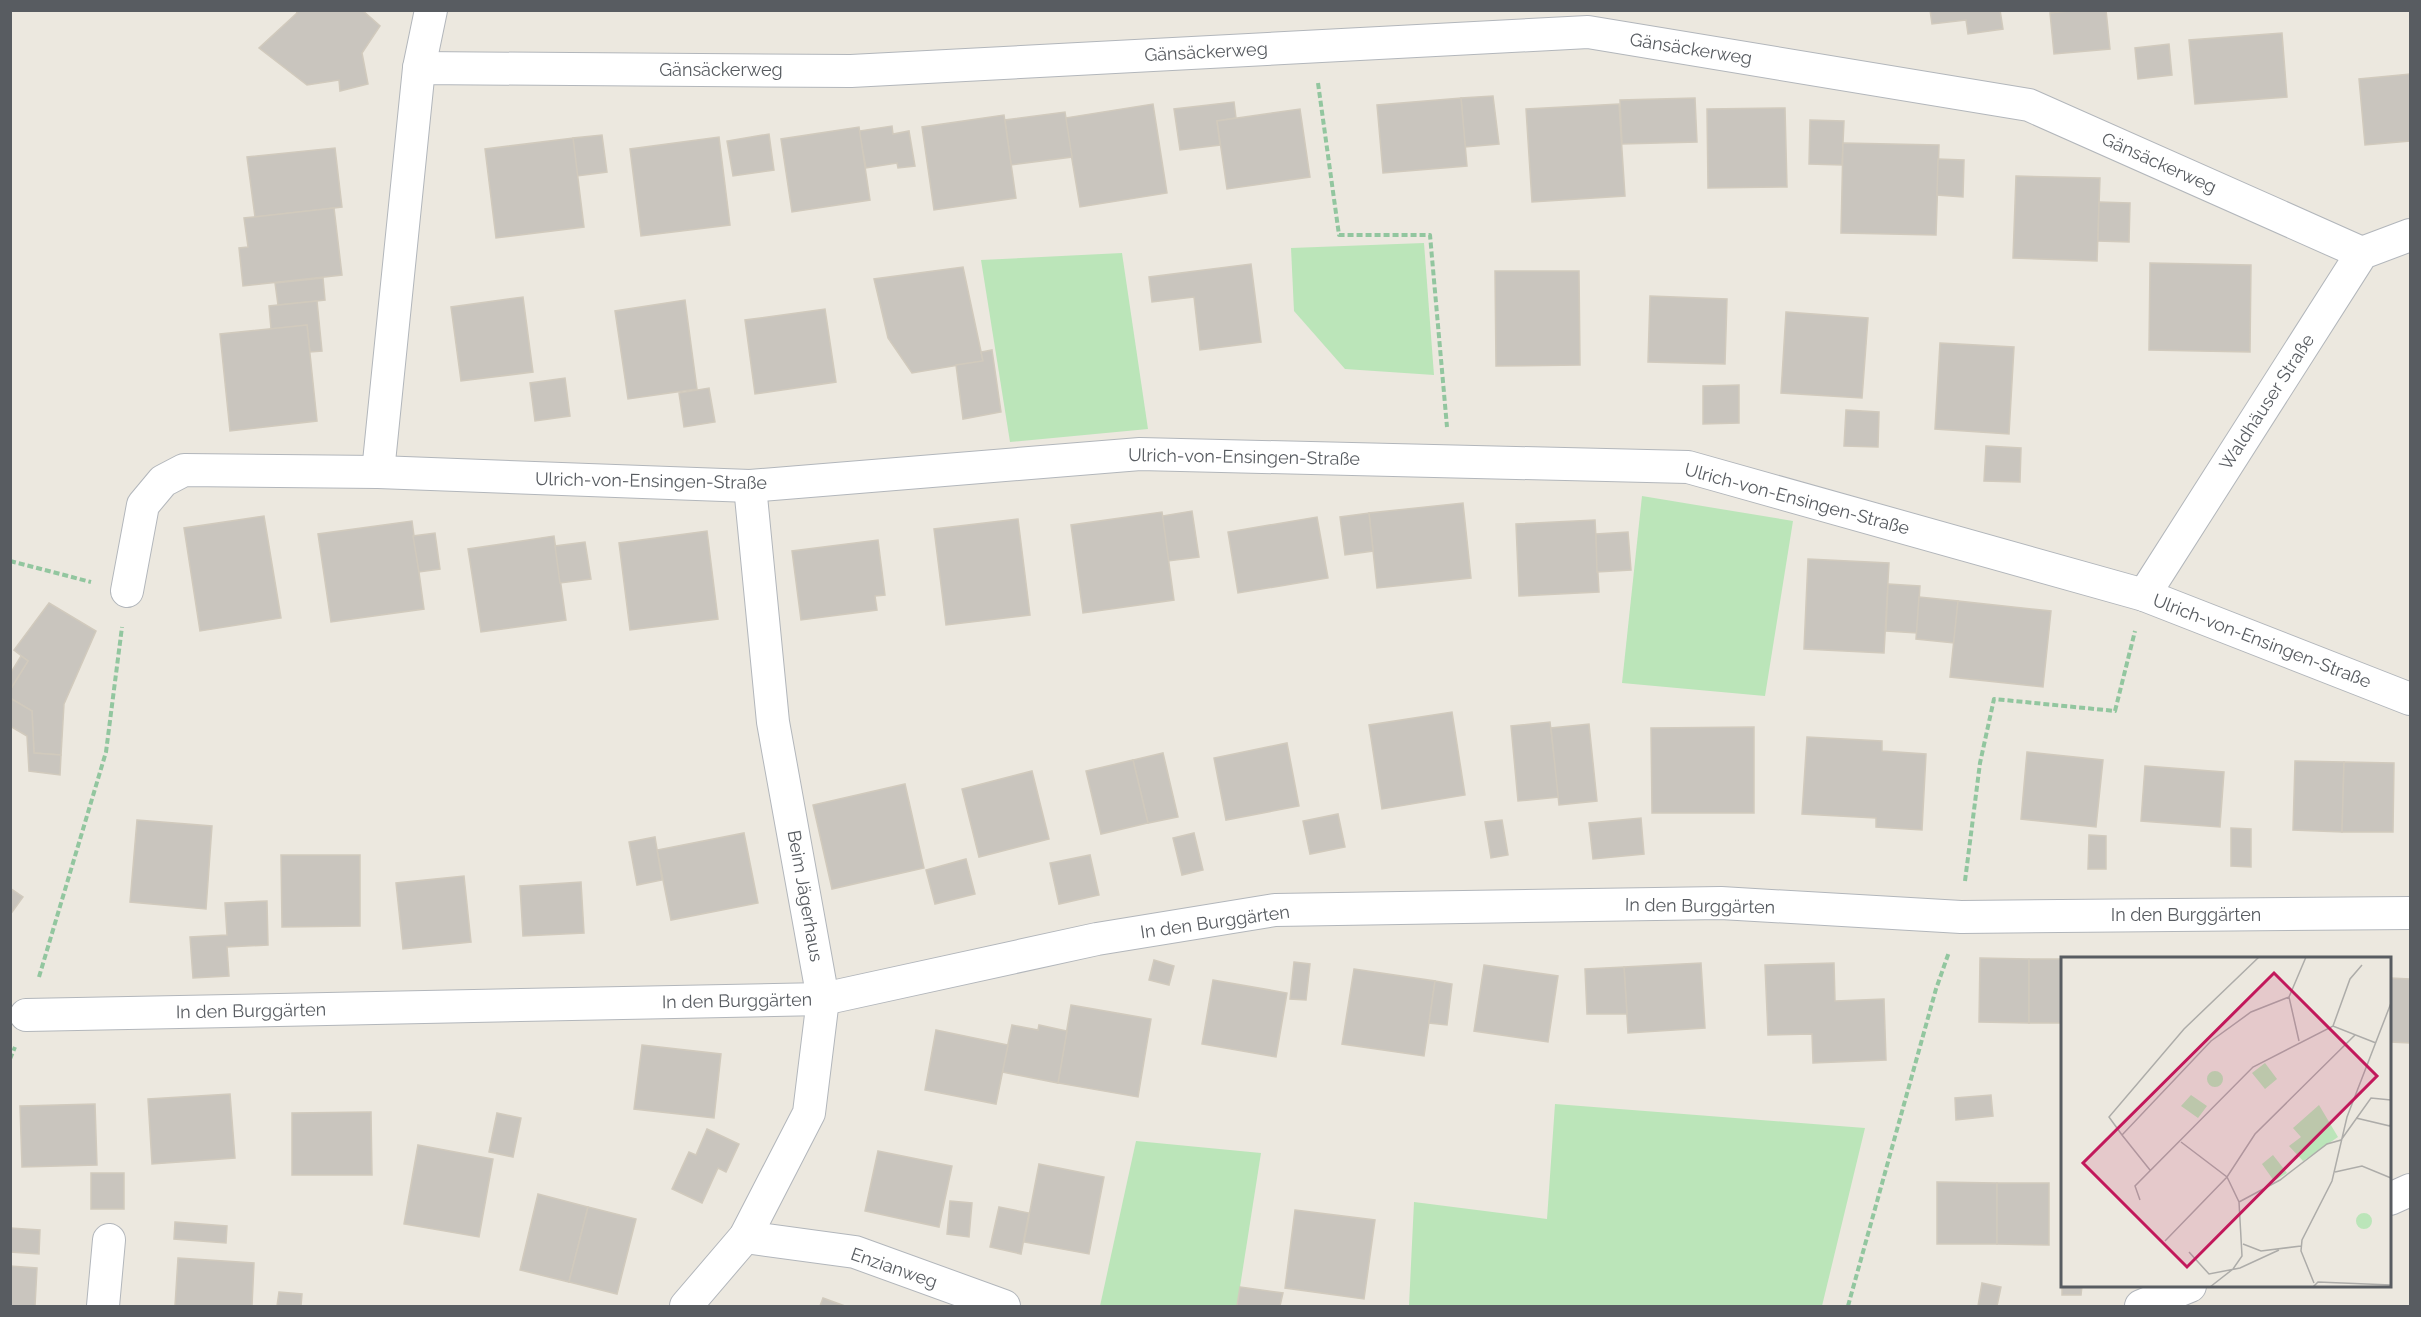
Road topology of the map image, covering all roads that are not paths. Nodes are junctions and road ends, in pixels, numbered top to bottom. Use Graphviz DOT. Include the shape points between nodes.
graph roads {
  1 [pos="431,10"];
  2 [pos="419,68"];
  3 [pos="2410,235"];
  4 [pos="2362,254"];
  5 [pos="378,472"];
  6 [pos="750,486"];
  7 [pos="127,591"];
  8 [pos="2144,595"];
  9 [pos="2410,699"];
  10 [pos="2410,913"];
  11 [pos="823,999"];
  12 [pos="26,1015"];
  13 [pos="2410,1190"];
  14 [pos="2391,1199"];
  15 [pos="745,1237"];
  16 [pos="109,1240"];
  17 [pos="2188,1287"];
  18 [pos="104,1306"];
  19 [pos="686,1306"];
  20 [pos="1004,1306"];
  21 [pos="2141,1306"];
  1 -- 2 [label="street"];
  2 -- 4 [label="street, Gänsäckerweg" via="851,71 1588,32 2029,105"];
  2 -- 5 [label="street"];
  3 -- 4 [label="street"];
  4 -- 8 [label="street, Waldhäuser Straße"];
  5 -- 6 [label="street, Ulrich-von-Ensingen-Straße"];
  5 -- 7 [label="street, Ulrich-von-Ensingen-Straße" via="184,470 163,481 143,505"];
  6 -- 8 [label="street, Ulrich-von-Ensingen-Straße" via="1140,454 1688,467"];
  6 -- 11 [label="street, Beim Jägerhaus" via="773,722"];
  8 -- 9 [label="street, Ulrich-von-Ensingen-Straße"];
  10 -- 11 [label="street, In den Burggärten" via="1960,917 1721,903 1275,910 1097,939"];
  11 -- 12 [label="street, In den Burggärten"];
  11 -- 15 [label="street, Beim Jägerhaus" via="809,1113"];
  13 -- 14 [label="street"];
  15 -- 19 [label="street, Beim Jägerhaus"];
  15 -- 20 [label="street, Enzianweg" via="855,1252"];
  16 -- 18 [label="street"];
  17 -- 21 [label="street"];
}
